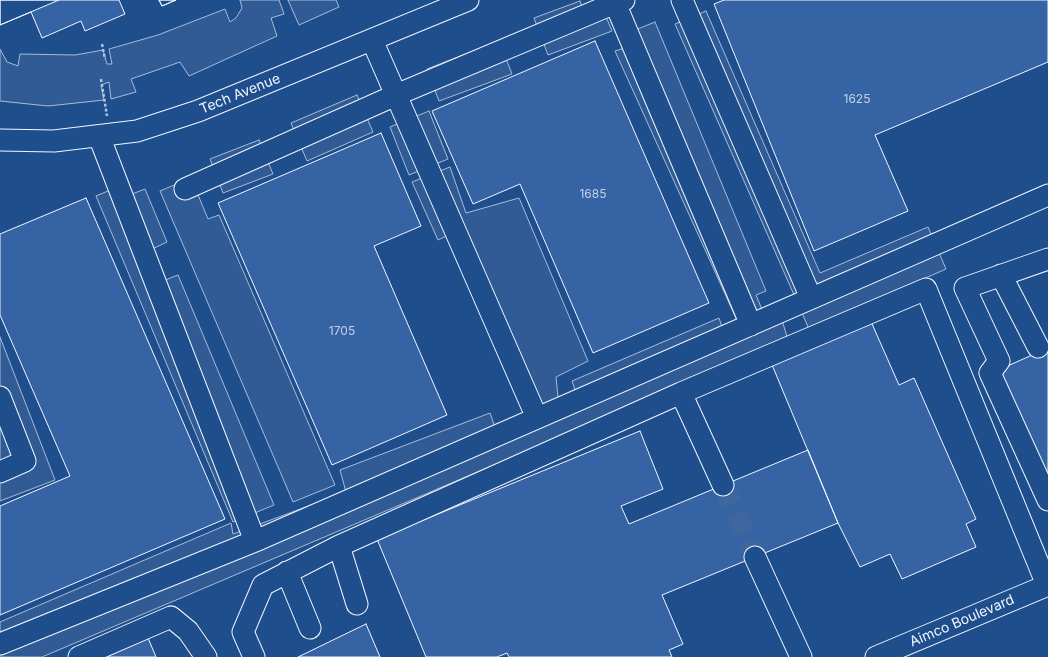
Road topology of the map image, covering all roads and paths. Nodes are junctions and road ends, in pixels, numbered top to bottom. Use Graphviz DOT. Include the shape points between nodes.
graph roads {
  1 [pos="468,0"];
  2 [pos="682,0"];
  3 [pos="617,1"];
  4 [pos="372,40"];
  5 [pos="102,44"];
  6 [pos="105,59"];
  7 [pos="101,79"];
  8 [pos="396,95"];
  9 [pos="105,135"];
  10 [pos="0,140"];
  11 [pos="185,189"];
  12 [pos="1048,195"];
  13 [pos="1048,259"];
  14 [pos="1001,276"];
  15 [pos="811,298"];
  16 [pos="751,325"];
  17 [pos="1038,347"];
  18 [pos="681,393"];
  19 [pos="0,397"];
  20 [pos="4,418"];
  21 [pos="537,418"];
  22 [pos="0,472"];
  23 [pos="723,485"];
  24 [pos="1048,500"];
  25 [pos="256,541"];
  26 [pos="339,546"];
  27 [pos="755,557"];
  28 [pos="287,572"];
  29 [pos="1048,585"];
  30 [pos="357,604"];
  31 [pos="310,628"];
  32 [pos="0,644"];
  33 [pos="79,657"];
  34 [pos="206,657"];
  35 [pos="254,657"];
  36 [pos="801,657"];
  37 [pos="876,657"];
  1 -- 4 [label="street, Tech Avenue"];
  2 -- 15 [label="street"];
  3 -- 8 [label="street"];
  3 -- 16 [label="street"];
  4 -- 8 [label="street"];
  4 -- 9 [label="street, Tech Avenue" via="198,111 137,130"];
  5 -- 6 [label="path"];
  7 -- 9 [label="path"];
  8 -- 11 [label="street"];
  8 -- 21 [label="street"];
  9 -- 10 [label="street, Tech Avenue" via="54,141"];
  9 -- 25 [label="street"];
  12 -- 15 [label="street"];
  13 -- 14 [label="street"];
  14 -- 17 [label="street"];
  14 -- 24 [label="street" via="965,288 999,361 990,373"];
  15 -- 16 [label="street"];
  16 -- 21 [label="street"];
  18 -- 23 [label="street"];
  18 -- 26 [label="street"];
  18 -- 29 [label="street" via="926,289"];
  19 -- 20 [label="street"];
  20 -- 22 [label="street" via="25,461"];
  21 -- 25 [label="street"];
  25 -- 32 [label="street"];
  26 -- 28 [label="street"];
  26 -- 30 [label="street"];
  27 -- 36 [label="street"];
  28 -- 31 [label="street"];
  28 -- 35 [label="street" via="263,585 243,632"];
  29 -- 37 [label="street, Aimco Boulevard"];
  33 -- 34 [label="street" via="171,617 188,631"];
}
